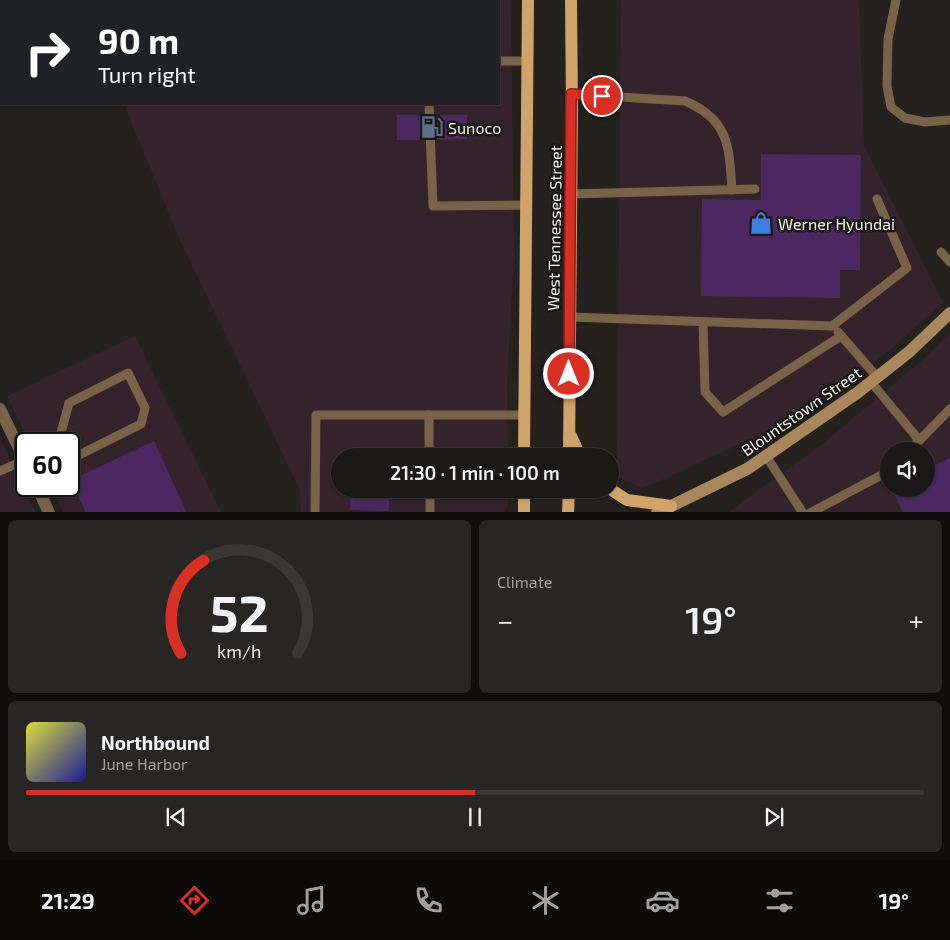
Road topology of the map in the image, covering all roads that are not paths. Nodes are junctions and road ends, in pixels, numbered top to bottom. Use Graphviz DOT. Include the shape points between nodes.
graph roads {
  1 [pos="528,0"];
  2 [pos="571,0"];
  3 [pos="896,0"];
  4 [pos="528,60"];
  5 [pos="500,61"];
  6 [pos="571,94"];
  7 [pos="429,105"];
  8 [pos="950,120"];
  9 [pos="755,189"];
  10 [pos="732,190"];
  11 [pos="571,194"];
  12 [pos="877,199"];
  13 [pos="526,204"];
  14 [pos="941,252"];
  15 [pos="950,262"];
  16 [pos="950,313"];
  17 [pos="570,317"];
  18 [pos="703,322"];
  19 [pos="832,326"];
  20 [pos="841,336"];
  21 [pos="874,380"];
  22 [pos="0,409"];
  23 [pos="950,409"];
  24 [pos="429,415"];
  25 [pos="524,415"];
  26 [pos="569,431"];
  27 [pos="61,432"];
  28 [pos="15,440"];
  29 [pos="919,440"];
  30 [pos="430,448"];
  31 [pos="524,448"];
  32 [pos="569,448"];
  33 [pos="576,448"];
  34 [pos="80,454"];
  35 [pos="766,456"];
  36 [pos="15,466"];
  37 [pos="0,471"];
  38 [pos="880,475"];
  39 [pos="619,494"];
  40 [pos="42,497"];
  41 [pos="430,498"];
  42 [pos="524,498"];
  43 [pos="568,498"];
  44 [pos="671,506"];
  45 [pos="49,512"];
  46 [pos="315,512"];
  47 [pos="430,512"];
  48 [pos="524,512"];
  49 [pos="568,512"];
  50 [pos="657,512"];
  51 [pos="803,512"];
  52 [pos="810,512"];
  1 -- 4 [label="main road, West Tennessee Street"];
  2 -- 6 [label="main road, West Tennessee Street"];
  3 -- 8 [label="lane" via="888,39 887,86 891,107 905,118 924,122"];
  4 -- 5 [label="lane"];
  4 -- 13 [label="main road, West Tennessee Street"];
  6 -- 10 [label="lane" via="685,101 699,106 718,124 726,139"];
  6 -- 11 [label="main road, West Tennessee Street"];
  7 -- 13 [label="lane" via="432,206"];
  9 -- 10 [label="lane"];
  10 -- 11 [label="lane"];
  11 -- 17 [label="main road, West Tennessee Street"];
  12 -- 19 [label="lane" via="907,268"];
  13 -- 25 [label="main road, West Tennessee Street"];
  14 -- 15 [label="lane"];
  16 -- 21 [label="main road, Blountstown Street" via="910,352"];
  17 -- 18 [label="lane"];
  17 -- 26 [label="main road, West Tennessee Street"];
  18 -- 19 [label="lane"];
  18 -- 20 [label="lane" via="705,392 723,412"];
  19 -- 20 [label="lane"];
  20 -- 21 [label="lane"];
  21 -- 29 [label="lane"];
  21 -- 35 [label="main road, Blountstown Street"];
  22 -- 28 [label="street"];
  23 -- 29 [label="lane"];
  24 -- 25 [label="lane"];
  24 -- 30 [label="lane"];
  24 -- 46 [label="lane" via="316,415"];
  25 -- 31 [label="main road, West Tennessee Street"];
  26 -- 32 [label="main road, West Tennessee Street"];
  26 -- 33 [label="main road"];
  27 -- 34 [label="lane" via="69,403 128,373 145,408 141,424"];
  35 -- 44 [label="main road, Blountstown Street" via="747,469"];
  35 -- 51 [label="lane"];
  36 -- 37 [label="lane"];
  38 -- 52 [label="lane"];
  39 -- 44 [label="main road" via="627,500"];
  40 -- 45 [label="street"];
  41 -- 47 [label="lane"];
  42 -- 48 [label="main road"];
  43 -- 49 [label="main road"];
  44 -- 50 [label="main road, Blountstown Street"];
}
